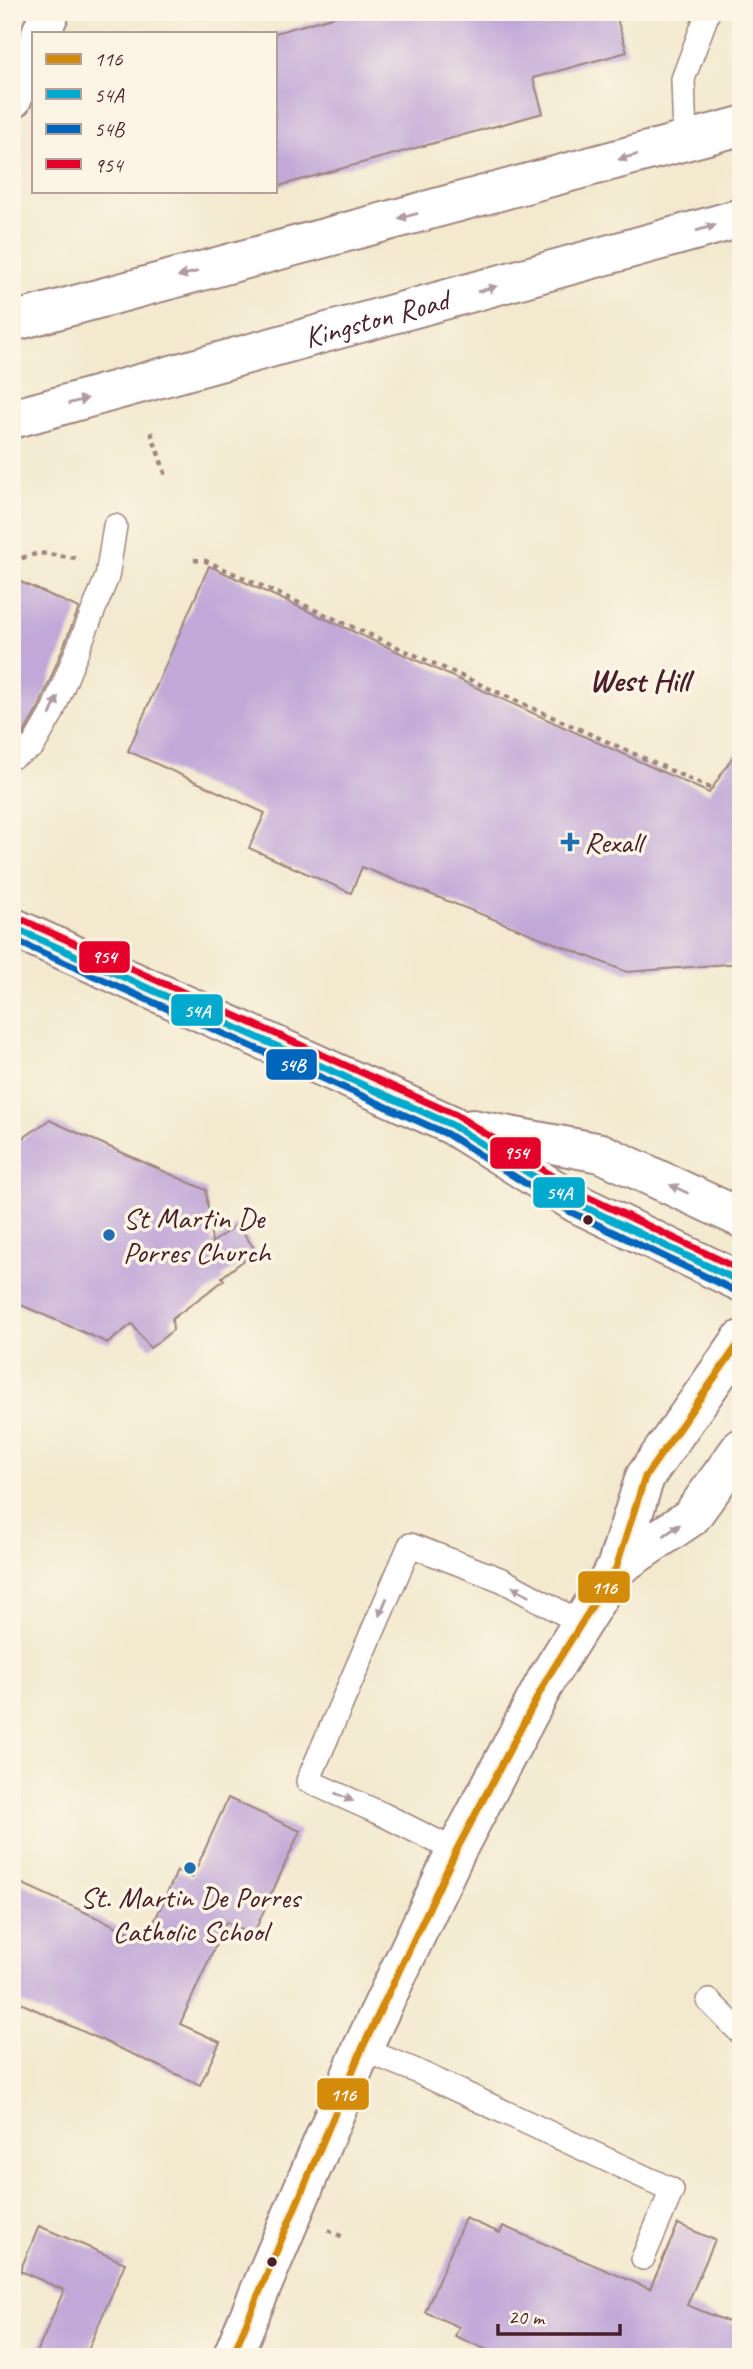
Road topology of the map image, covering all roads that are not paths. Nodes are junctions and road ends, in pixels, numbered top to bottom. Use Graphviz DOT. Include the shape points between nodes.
graph roads {
  1 [pos="51,12"];
  2 [pos="708,12"];
  3 [pos="41,32"];
  4 [pos="32,53"];
  5 [pos="12,99"];
  6 [pos="741,126"];
  7 [pos="685,142"];
  8 [pos="741,219"];
  9 [pos="12,321"];
  10 [pos="12,419"];
  11 [pos="115,526"];
  12 [pos="12,757"];
  13 [pos="12,927"];
  14 [pos="452,1125"];
  15 [pos="741,1218"];
  16 [pos="741,1282"];
  17 [pos="741,1340"];
  18 [pos="741,1448"];
  19 [pos="616,1568"];
  20 [pos="581,1623"];
  21 [pos="456,1851"];
  22 [pos="709,2001"];
  23 [pos="741,2033"];
  24 [pos="362,2049"];
  25 [pos="643,2258"];
  26 [pos="232,2357"];
  1 -- 3 [label="main road"];
  2 -- 7 [label="lane" via="684,79"];
  4 -- 5 [label="main road"];
  6 -- 7 [label="main road"];
  7 -- 9 [label="main road, one-way"];
  10 -- 8 [label="main road, Kingston Road, one-way"];
  12 -- 11 [label="lane, one-way" via="33,746 52,713 107,578"];
  13 -- 14 [label="main road"];
  15 -- 14 [label="main road, one-way" via="601,1153"];
  14 -- 16 [label="main road" via="576,1203"];
  17 -- 19 [label="main road" via="645,1476"];
  19 -- 18 [label="main road, one-way" via="691,1517"];
  19 -- 20 [label="main road"];
  20 -- 21 [label="main road"];
  20 -- 21 [label="lane, one-way" via="502,1580 410,1545 308,1781"];
  21 -- 24 [label="main road"];
  22 -- 23 [label="lane"];
  24 -- 25 [label="lane" via="672,2190"];
  24 -- 26 [label="main road"];
}
